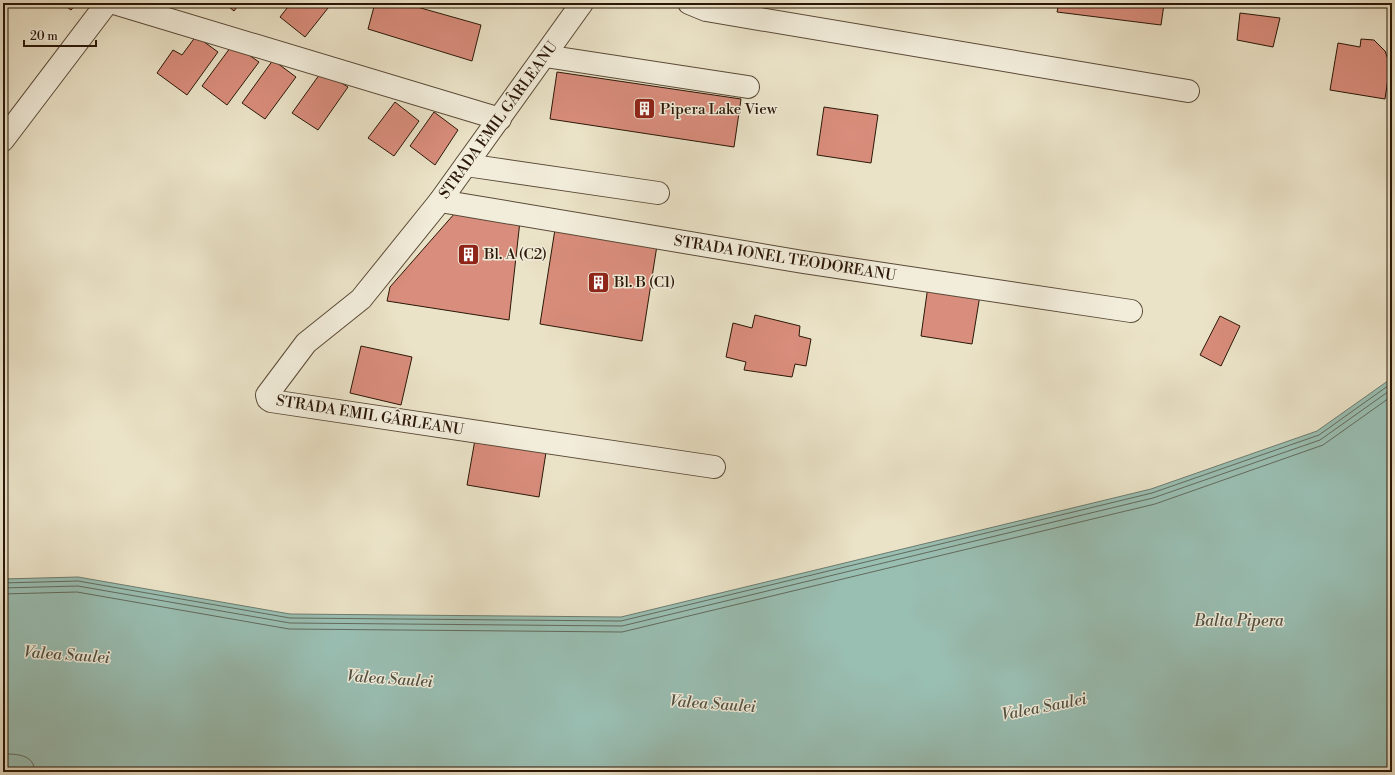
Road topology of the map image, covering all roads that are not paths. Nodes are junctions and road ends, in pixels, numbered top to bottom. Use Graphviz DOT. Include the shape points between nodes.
graph roads {
  1 [pos="107,3"];
  2 [pos="114,3"];
  3 [pos="582,3"];
  4 [pos="689,3"];
  5 [pos="544,56"];
  6 [pos="748,87"];
  7 [pos="1188,91"];
  8 [pos="500,119"];
  9 [pos="3,140"];
  10 [pos="466,165"];
  11 [pos="658,193"];
  12 [pos="440,201"];
  13 [pos="1131,311"];
  14 [pos="714,467"];
  1 -- 9 [label="street"];
  2 -- 8 [label="street"];
  3 -- 5 [label="street, STRADA EMIL GÂRLEANU"];
  4 -- 7 [label="street" via="706,10"];
  5 -- 6 [label="street"];
  5 -- 8 [label="street, STRADA EMIL GÂRLEANU"];
  8 -- 10 [label="street, STRADA EMIL GÂRLEANU"];
  10 -- 11 [label="street"];
  10 -- 12 [label="street, STRADA EMIL GÂRLEANU"];
  12 -- 13 [label="street, STRADA IONEL TEODOREANU" via="803,262"];
  12 -- 14 [label="street, STRADA EMIL GÂRLEANU" via="361,299 306,343 267,395 268,399"];
}
